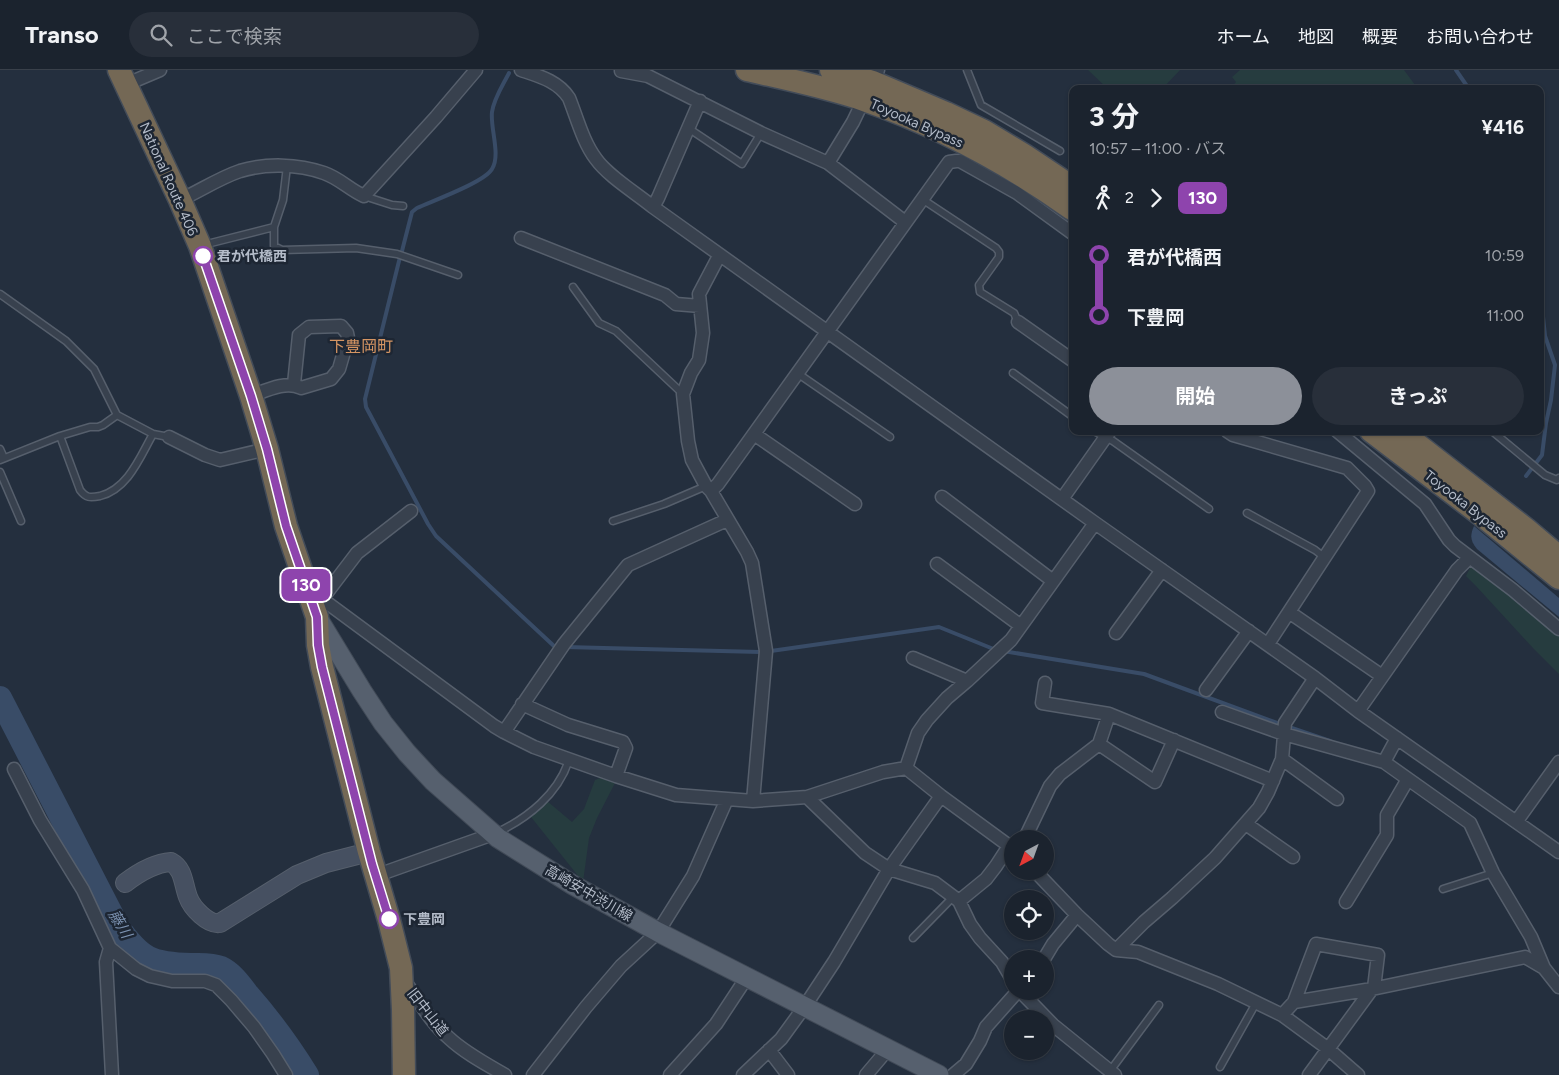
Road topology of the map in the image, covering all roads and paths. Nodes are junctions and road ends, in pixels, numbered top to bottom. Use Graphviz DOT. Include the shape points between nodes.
graph roads {
  1 [pos="160,70"];
  2 [pos="476,70"];
  3 [pos="521,70"];
  4 [pos="621,70"];
  5 [pos="747,70"];
  6 [pos="831,70"];
  7 [pos="967,70"];
  8 [pos="123,77"];
  9 [pos="872,84"];
  10 [pos="700,101"];
  11 [pos="688,128"];
  12 [pos="761,133"];
  13 [pos="1060,151"];
  14 [pos="828,163"];
  15 [pos="287,166"];
  16 [pos="1069,185"];
  17 [pos="364,196"];
  18 [pos="922,199"];
  19 [pos="180,200"];
  20 [pos="403,206"];
  21 [pos="653,207"];
  22 [pos="1069,208"];
  23 [pos="905,222"];
  24 [pos="274,227"];
  25 [pos="1069,231"];
  26 [pos="520,238"];
  27 [pos="200,246"];
  28 [pos="719,256"];
  29 [pos="458,275"];
  30 [pos="573,286"];
  31 [pos="0,294"];
  32 [pos="700,306"];
  33 [pos="1018,322"];
  34 [pos="826,332"];
  35 [pos="1069,358"];
  36 [pos="797,373"];
  37 [pos="1013,373"];
  38 [pos="294,384"];
  39 [pos="683,394"];
  40 [pos="251,396"];
  41 [pos="1069,414"];
  42 [pos="117,415"];
  43 [pos="153,434"];
  44 [pos="754,434"];
  45 [pos="1102,435"];
  46 [pos="1106,435"];
  47 [pos="1233,435"];
  48 [pos="1342,435"];
  49 [pos="1376,435"];
  50 [pos="1405,435"];
  51 [pos="1497,435"];
  52 [pos="60,436"];
  53 [pos="169,437"];
  54 [pos="890,437"];
  55 [pos="0,449"];
  56 [pos="267,449"];
  57 [pos="2,459"];
  58 [pos="0,472"];
  59 [pos="1559,478"];
  60 [pos="709,488"];
  61 [pos="942,498"];
  62 [pos="1062,499"];
  63 [pos="855,504"];
  64 [pos="1209,508"];
  65 [pos="411,511"];
  66 [pos="1247,513"];
  67 [pos="21,520"];
  68 [pos="727,520"];
  69 [pos="613,521"];
  70 [pos="1094,523"];
  71 [pos="1324,557"];
  72 [pos="1559,557"];
  73 [pos="1470,558"];
  74 [pos="937,564"];
  75 [pos="1162,570"];
  76 [pos="1559,578"];
  77 [pos="1053,581"];
  78 [pos="317,606"];
  79 [pos="1289,612"];
  80 [pos="1022,626"];
  81 [pos="1559,629"];
  82 [pos="1249,631"];
  83 [pos="1116,633"];
  84 [pos="1268,644"];
  85 [pos="913,658"];
  86 [pos="1382,676"];
  87 [pos="1315,678"];
  88 [pos="967,681"];
  89 [pos="1045,684"];
  90 [pos="1206,690"];
  91 [pos="522,704"];
  92 [pos="1358,711"];
  93 [pos="1222,712"];
  94 [pos="1109,714"];
  95 [pos="1284,729"];
  96 [pos="504,732"];
  97 [pos="1397,738"];
  98 [pos="1174,740"];
  99 [pos="1099,744"];
  100 [pos="570,760"];
  101 [pos="1282,760"];
  102 [pos="1384,762"];
  103 [pos="1559,762"];
  104 [pos="906,768"];
  105 [pos="14,769"];
  106 [pos="616,776"];
  107 [pos="1408,779"];
  108 [pos="1273,781"];
  109 [pos="807,796"];
  110 [pos="941,796"];
  111 [pos="727,799"];
  112 [pos="1337,799"];
  113 [pos="753,801"];
  114 [pos="1516,822"];
  115 [pos="1246,824"];
  116 [pos="1030,830"];
  117 [pos="493,834"];
  118 [pos="1004,842"];
  119 [pos="369,852"];
  120 [pos="1559,852"];
  121 [pos="1004,856"];
  122 [pos="1293,857"];
  123 [pos="889,869"];
  124 [pos="1493,873"];
  125 [pos="375,876"];
  126 [pos="1044,880"];
  127 [pos="126,882"];
  128 [pos="1444,889"];
  129 [pos="956,899"];
  130 [pos="1346,902"];
  131 [pos="1077,915"];
  132 [pos="658,932"];
  133 [pos="913,938"];
  134 [pos="110,948"];
  135 [pos="1050,950"];
  136 [pos="1116,950"];
  137 [pos="1004,965"];
  138 [pos="1544,968"];
  139 [pos="747,977"];
  140 [pos="402,981"];
  141 [pos="1559,987"];
  142 [pos="1373,988"];
  143 [pos="1011,1000"];
  144 [pos="1028,1000"];
  145 [pos="1257,1002"];
  146 [pos="1294,1002"];
  147 [pos="1159,1005"];
  148 [pos="806,1006"];
  149 [pos="1282,1015"];
  150 [pos="1327,1048"];
  151 [pos="888,1049"];
  152 [pos="770,1050"];
  153 [pos="1220,1067"];
  154 [pos="1112,1073"];
  155 [pos="112,1075"];
  156 [pos="286,1075"];
  157 [pos="404,1075"];
  158 [pos="505,1075"];
  159 [pos="533,1075"];
  160 [pos="670,1075"];
  161 [pos="743,1075"];
  162 [pos="788,1075"];
  163 [pos="866,1075"];
  164 [pos="939,1075"];
  165 [pos="953,1075"];
  166 [pos="1308,1075"];
  167 [pos="1358,1075"];
  1 -- 8 [label="street"];
  2 -- 17 [label="street"];
  3 -- 21 [label="street" via="544,78 565,92 604,169"];
  4 -- 10 [label="street" via="648,76"];
  5 -- 9 [label="highway, Toyooka Bypass" via="792,80"];
  6 -- 9 [label="highway, Toyooka Bypass"];
  7 -- 13 [label="lane" via="981,104"];
  8 -- 19 [label="highway, National Route 406"];
  9 -- 14 [label="street"];
  9 -- 16 [label="highway, Toyooka Bypass" via="921,102 984,132"];
  9 -- 22 [label="highway, Toyooka Bypass" via="932,128 980,151"];
  10 -- 11 [label="street"];
  10 -- 12 [label="street"];
  11 -- 12 [label="lane" via="742,164"];
  11 -- 21 [label="street"];
  12 -- 14 [label="street"];
  14 -- 23 [label="street"];
  15 -- 17 [label="street" via="331,176"];
  15 -- 19 [label="street" via="239,171"];
  15 -- 24 [label="lane" via="283,200"];
  17 -- 20 [label="lane"];
  18 -- 23 [label="street"];
  18 -- 25 [label="street" via="949,162 956,161 1017,193"];
  18 -- 33 [label="lane" via="996,248 999,257 979,285 980,292 1014,313"];
  19 -- 27 [label="highway, National Route 406"];
  21 -- 28 [label="street"];
  23 -- 34 [label="street"];
  24 -- 27 [label="lane"];
  24 -- 29 [label="lane" via="274,246 282,250 356,248 397,254"];
  26 -- 32 [label="street" via="665,295 676,304"];
  27 -- 40 [label="highway, National Route 406"];
  28 -- 32 [label="street" via="699,294"];
  28 -- 34 [label="street"];
  30 -- 39 [label="lane" via="599,323 616,331"];
  31 -- 42 [label="lane" via="66,341 94,369"];
  32 -- 39 [label="street" via="703,333 698,360"];
  33 -- 35 [label="street"];
  34 -- 36 [label="street"];
  34 -- 62 [label="street"];
  36 -- 44 [label="street"];
  36 -- 54 [label="lane"];
  37 -- 41 [label="lane"];
  38 -- 38 [label="street" via="301,388 335,375 348,338 341,326 309,327 299,335"];
  38 -- 40 [label="street"];
  39 -- 60 [label="street" via="692,460"];
  40 -- 56 [label="highway, National Route 406"];
  42 -- 43 [label="lane"];
  42 -- 52 [label="lane" via="98,427"];
  43 -- 52 [label="lane" via="120,486 89,498 80,490"];
  43 -- 53 [label="lane"];
  44 -- 60 [label="street" via="718,484"];
  44 -- 63 [label="street"];
  45 -- 62 [label="street"];
  46 -- 64 [label="lane"];
  47 -- 71 [label="street" via="1347,468 1366,486 1367,493"];
  48 -- 73 [label="street" via="1425,504 1449,540"];
  49 -- 76 [label="highway, Toyooka Bypass"];
  50 -- 72 [label="highway, Toyooka Bypass"];
  51 -- 59 [label="lane" via="1545,475"];
  52 -- 57 [label="lane"];
  53 -- 56 [label="street" via="205,456 220,460"];
  55 -- 57 [label="lane"];
  56 -- 78 [label="highway, National Route 406" via="286,526"];
  58 -- 67 [label="lane"];
  60 -- 68 [label="street"];
  60 -- 69 [label="lane"];
  61 -- 77 [label="street"];
  62 -- 70 [label="street"];
  65 -- 78 [label="street" via="357,553"];
  66 -- 71 [label="lane"];
  68 -- 91 [label="street" via="628,565 564,644"];
  68 -- 113 [label="street" via="752,563 766,651"];
  70 -- 75 [label="street"];
  70 -- 77 [label="street"];
  71 -- 79 [label="street"];
  73 -- 81 [label="street"];
  73 -- 86 [label="street" via="1457,570"];
  74 -- 80 [label="street"];
  75 -- 82 [label="street"];
  75 -- 83 [label="street"];
  77 -- 80 [label="street"];
  78 -- 96 [label="street"];
  78 -- 117 [label="main road, 高崎安中渋川線" via="362,691 383,723 433,781"];
  78 -- 119 [label="highway" via="322,667"];
  79 -- 84 [label="street"];
  79 -- 86 [label="street"];
  80 -- 88 [label="street" via="1004,648"];
  82 -- 84 [label="street"];
  82 -- 90 [label="street"];
  84 -- 87 [label="street"];
  85 -- 88 [label="street"];
  86 -- 92 [label="street"];
  87 -- 92 [label="street"];
  87 -- 95 [label="street"];
  88 -- 104 [label="street" via="927,720 918,733"];
  89 -- 94 [label="street" via="1042,703"];
  91 -- 96 [label="street"];
  91 -- 106 [label="street" via="568,725 623,742 626,748"];
  92 -- 97 [label="street"];
  93 -- 95 [label="street"];
  94 -- 98 [label="street"];
  94 -- 99 [label="street"];
  95 -- 101 [label="street"];
  95 -- 102 [label="street"];
  96 -- 100 [label="street"];
  97 -- 102 [label="street"];
  97 -- 114 [label="street"];
  98 -- 99 [label="street" via="1155,782"];
  98 -- 108 [label="street"];
  99 -- 116 [label="street" via="1050,786"];
  100 -- 106 [label="street"];
  100 -- 117 [label="lane" via="558,784 536,807"];
  101 -- 108 [label="street"];
  101 -- 112 [label="street"];
  102 -- 107 [label="street"];
  103 -- 114 [label="street"];
  104 -- 109 [label="street"];
  104 -- 110 [label="street"];
  105 -- 134 [label="street" via="40,820 83,890"];
  106 -- 111 [label="street" via="676,795"];
  107 -- 124 [label="street" via="1470,823"];
  107 -- 130 [label="street" via="1387,814 1387,835"];
  108 -- 115 [label="street" via="1260,808"];
  109 -- 113 [label="street"];
  109 -- 123 [label="street" via="866,853"];
  110 -- 118 [label="street"];
  110 -- 123 [label="street"];
  111 -- 113 [label="street"];
  111 -- 132 [label="street" via="693,876"];
  114 -- 120 [label="street"];
  115 -- 122 [label="street"];
  115 -- 136 [label="street" via="1215,858"];
  117 -- 125 [label="street"];
  117 -- 132 [label="main road, 高崎安中渋川線" via="573,885"];
  119 -- 125 [label="highway"];
  119 -- 127 [label="street" via="338,859 298,875 220,924 207,921 190,901 179,868 171,862 148,869"];
  121 -- 129 [label="street" via="986,879"];
  123 -- 129 [label="street" via="935,882"];
  123 -- 148 [label="street"];
  124 -- 128 [label="lane"];
  124 -- 138 [label="street" via="1531,937"];
  125 -- 140 [label="highway" via="389,920"];
  126 -- 131 [label="street"];
  129 -- 133 [label="lane"];
  129 -- 137 [label="street" via="980,938"];
  131 -- 135 [label="street"];
  131 -- 136 [label="street"];
  132 -- 139 [label="main road, 高崎安中渋川線"];
  132 -- 159 [label="street" via="621,966"];
  134 -- 155 [label="street" via="106,962"];
  134 -- 156 [label="street" via="150,976 216,985 254,1027"];
  136 -- 145 [label="street" via="1138,952"];
  138 -- 141 [label="street"];
  138 -- 142 [label="street" via="1525,957"];
  139 -- 148 [label="main road, 高崎安中渋川線"];
  139 -- 160 [label="street" via="716,1024"];
  140 -- 157 [label="highway"];
  140 -- 158 [label="street, 旧中山道" via="449,1039"];
  142 -- 146 [label="street"];
  142 -- 146 [label="street" via="1378,955 1316,944"];
  142 -- 150 [label="street"];
  143 -- 165 [label="street" via="986,1027 966,1064"];
  144 -- 154 [label="street"];
  145 -- 149 [label="street"];
  145 -- 153 [label="lane"];
  146 -- 149 [label="street"];
  147 -- 154 [label="lane"];
  148 -- 151 [label="main road, 高崎安中渋川線"];
  148 -- 152 [label="street"];
  149 -- 150 [label="street"];
  150 -- 166 [label="street"];
  150 -- 167 [label="street"];
  151 -- 163 [label="street"];
  151 -- 164 [label="main road, 高崎安中渋川線"];
  152 -- 161 [label="street"];
  152 -- 162 [label="street"];
}
